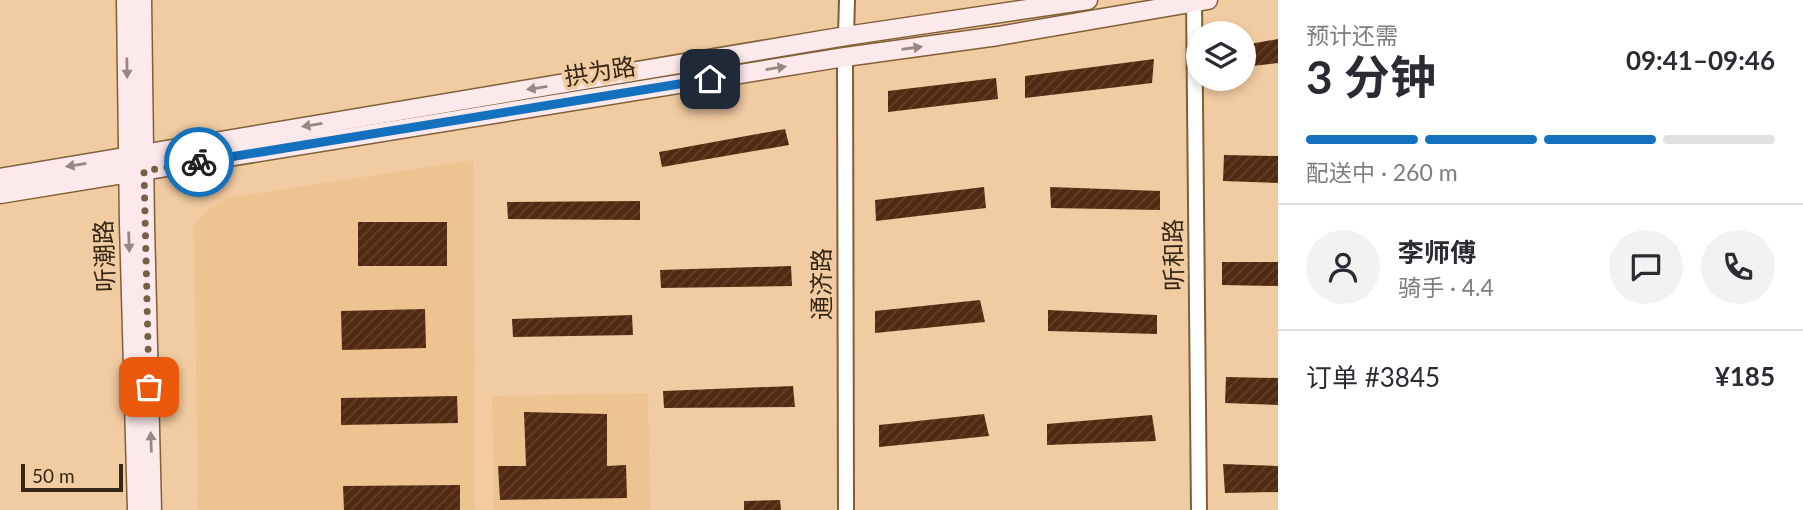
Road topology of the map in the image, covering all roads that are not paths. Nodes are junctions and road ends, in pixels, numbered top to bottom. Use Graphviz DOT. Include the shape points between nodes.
graph roads {
  1 [pos="126,0"];
  2 [pos="142,0"];
  3 [pos="847,0"];
  4 [pos="1088,0"];
  5 [pos="1199,1"];
  6 [pos="846,36"];
  7 [pos="845,57"];
  8 [pos="136,164"];
  9 [pos="2,186"];
  10 [pos="137,510"];
  11 [pos="152,510"];
  12 [pos="846,510"];
  13 [pos="1199,510"];
  1 -- 8 [label="main road, 听潮路, one-way"];
  2 -- 8 [label="main road, 听潮路"];
  3 -- 6 [label="street"];
  4 -- 6 [label="main road, 拱为路"];
  7 -- 5 [label="main road, 拱为路, one-way"];
  5 -- 13 [label="street, 听和路"];
  6 -- 8 [label="main road, 拱为路, one-way" via="222,139"];
  8 -- 7 [label="main road, 拱为路, one-way"];
  7 -- 12 [label="street, 通济路"];
  8 -- 9 [label="main road, 拱为路"];
  8 -- 10 [label="main road, 听潮路, one-way"];
  11 -- 8 [label="main road, 听潮路, one-way"];
}
